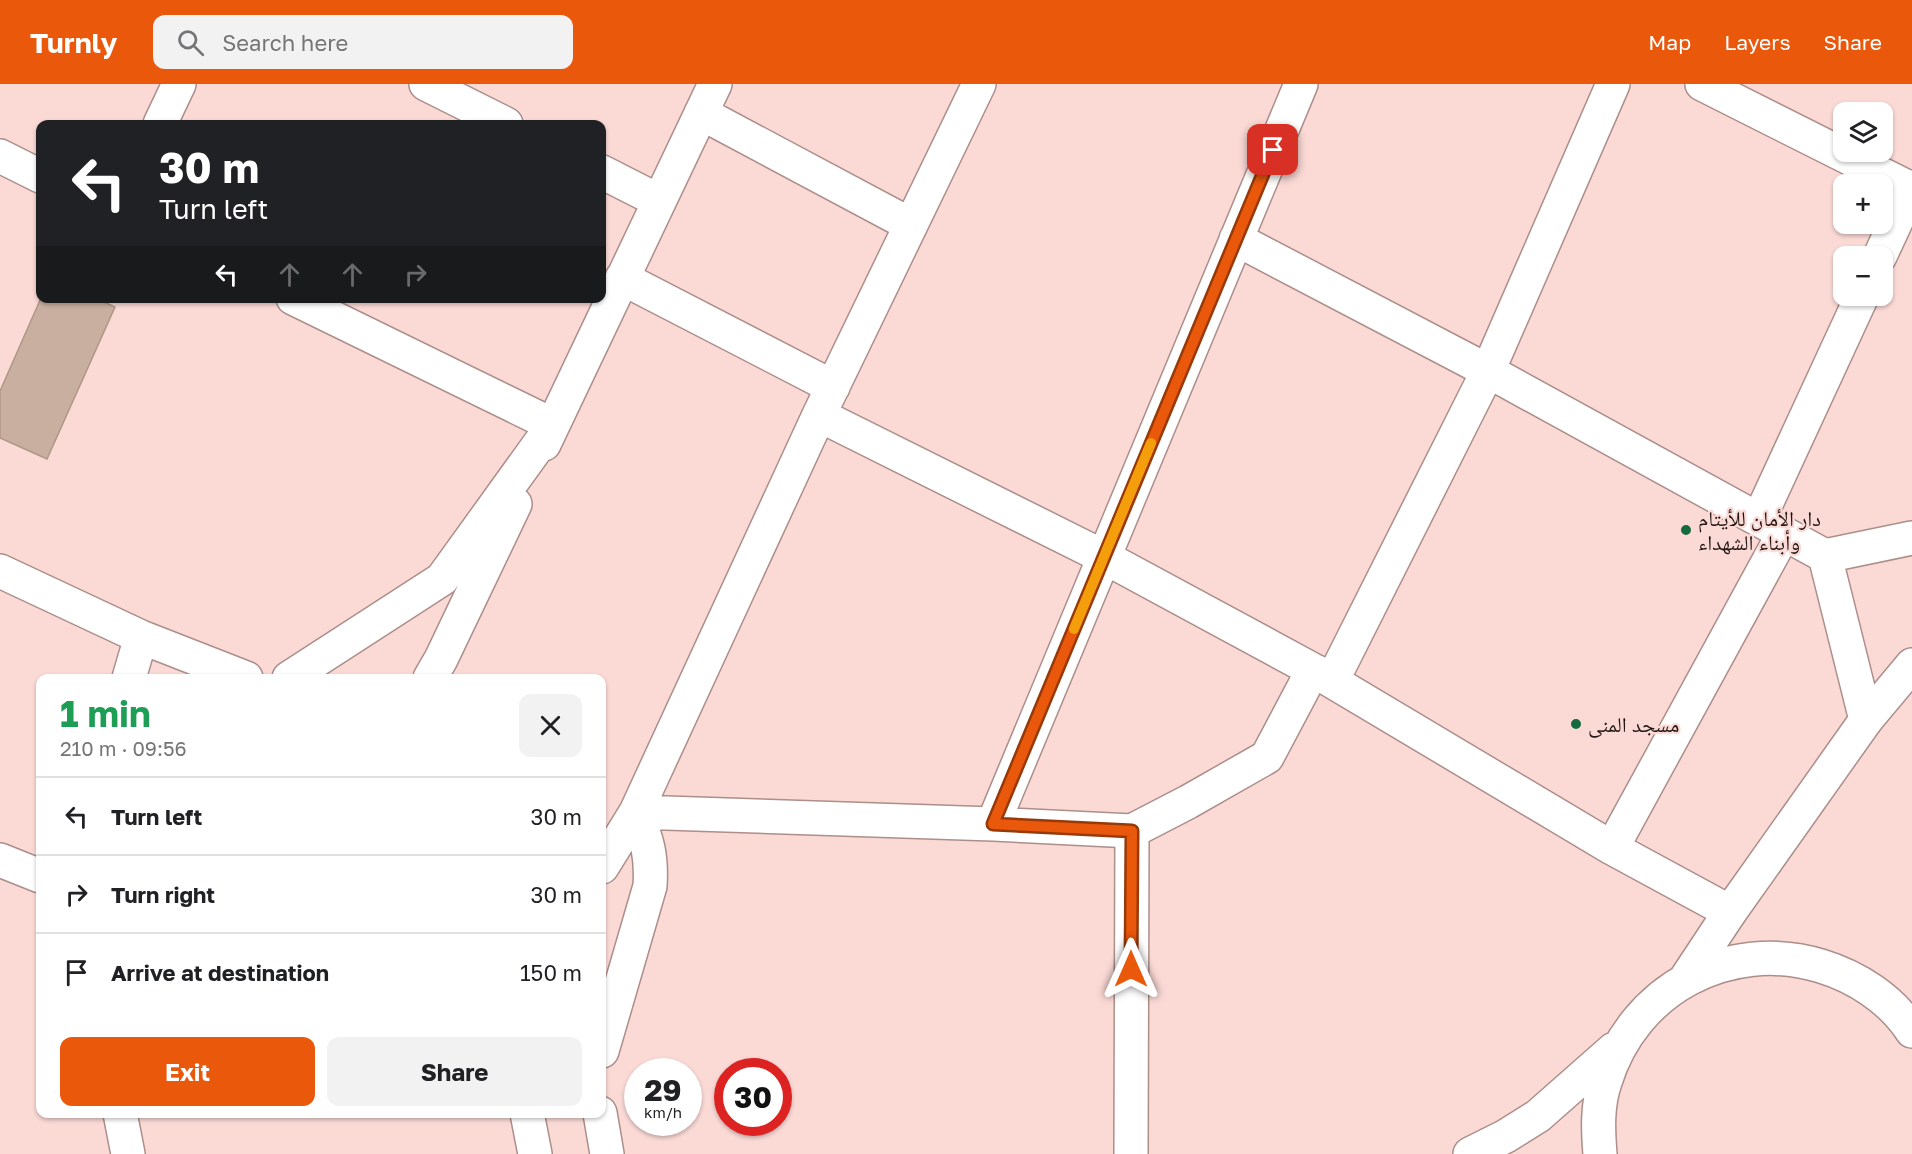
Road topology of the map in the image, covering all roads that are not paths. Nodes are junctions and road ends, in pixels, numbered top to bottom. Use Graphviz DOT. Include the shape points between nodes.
graph roads {
  1 [pos="178,84"];
  2 [pos="426,84"];
  3 [pos="715,84"];
  4 [pos="979,84"];
  5 [pos="1301,84"];
  6 [pos="1613,84"];
  7 [pos="1702,84"];
  8 [pos="701,113"];
  9 [pos="162,120"];
  10 [pos="498,120"];
  11 [pos="0,156"];
  12 [pos="36,174"];
  13 [pos="606,174"];
  14 [pos="1911,188"];
  15 [pos="659,201"];
  16 [pos="911,225"];
  17 [pos="1236,239"];
  18 [pos="1885,246"];
  19 [pos="622,278"];
  20 [pos="303,303"];
  21 [pos="1858,306"];
  22 [pos="1488,371"];
  23 [pos="826,401"];
  24 [pos="553,425"];
  25 [pos="1772,526"];
  26 [pos="1912,538"];
  27 [pos="1825,556"];
  28 [pos="1104,557"];
  29 [pos="0,571"];
  30 [pos="141,637"];
  31 [pos="1912,665"];
  32 [pos="130,674"];
  33 [pos="236,674"];
  34 [pos="295,674"];
  35 [pos="432,674"];
  36 [pos="1323,675"];
  37 [pos="1866,720"];
  38 [pos="636,812"];
  39 [pos="993,824"];
  40 [pos="1132,831"];
  41 [pos="1612,848"];
  42 [pos="0,860"];
  43 [pos="606,861"];
  44 [pos="36,874"];
  45 [pos="1730,912"];
  46 [pos="1685,980"];
  47 [pos="1912,1031"];
  48 [pos="606,1037"];
  49 [pos="1620,1044"];
  50 [pos="121,1118"];
  51 [pos="528,1118"];
  52 [pos="601,1118"];
  53 [pos="128,1154"];
  54 [pos="534,1154"];
  55 [pos="607,1154"];
  56 [pos="1131,1154"];
  57 [pos="1470,1154"];
  58 [pos="1600,1154"];
  1 -- 9 [label="street"];
  2 -- 10 [label="street"];
  3 -- 8 [label="street"];
  4 -- 16 [label="street"];
  5 -- 17 [label="street"];
  6 -- 22 [label="street"];
  7 -- 14 [label="street"];
  8 -- 15 [label="street"];
  8 -- 16 [label="street"];
  11 -- 12 [label="street"];
  13 -- 15 [label="street"];
  14 -- 18 [label="street"];
  15 -- 19 [label="street"];
  16 -- 23 [label="street"];
  17 -- 22 [label="street"];
  17 -- 28 [label="street"];
  19 -- 23 [label="street"];
  19 -- 24 [label="street"];
  20 -- 24 [label="street"];
  21 -- 25 [label="street"];
  22 -- 25 [label="street"];
  22 -- 36 [label="street"];
  23 -- 28 [label="street"];
  23 -- 38 [label="street"];
  24 -- 34 [label="street" via="442,579"];
  24 -- 35 [label="street"];
  25 -- 27 [label="street"];
  25 -- 41 [label="street"];
  26 -- 27 [label="street"];
  27 -- 37 [label="street"];
  28 -- 36 [label="street"];
  28 -- 39 [label="street"];
  29 -- 30 [label="street"];
  30 -- 32 [label="street"];
  30 -- 33 [label="street"];
  31 -- 37 [label="street"];
  36 -- 40 [label="street" via="1267,757"];
  36 -- 41 [label="street"];
  37 -- 45 [label="street"];
  38 -- 39 [label="street"];
  38 -- 43 [label="street"];
  38 -- 48 [label="street" via="652,864 650,886"];
  39 -- 40 [label="street"];
  40 -- 56 [label="street"];
  41 -- 45 [label="street"];
  42 -- 44 [label="street"];
  45 -- 46 [label="street"];
  46 -- 47 [label="street" via="1722,964 1761,957 1801,960 1839,971 1874,991"];
  46 -- 49 [label="street" via="1653,1004"];
  49 -- 57 [label="street" via="1538,1116"];
  49 -- 58 [label="street" via="1604,1082 1598,1124"];
  50 -- 53 [label="street"];
  51 -- 54 [label="street"];
  52 -- 55 [label="street"];
}
